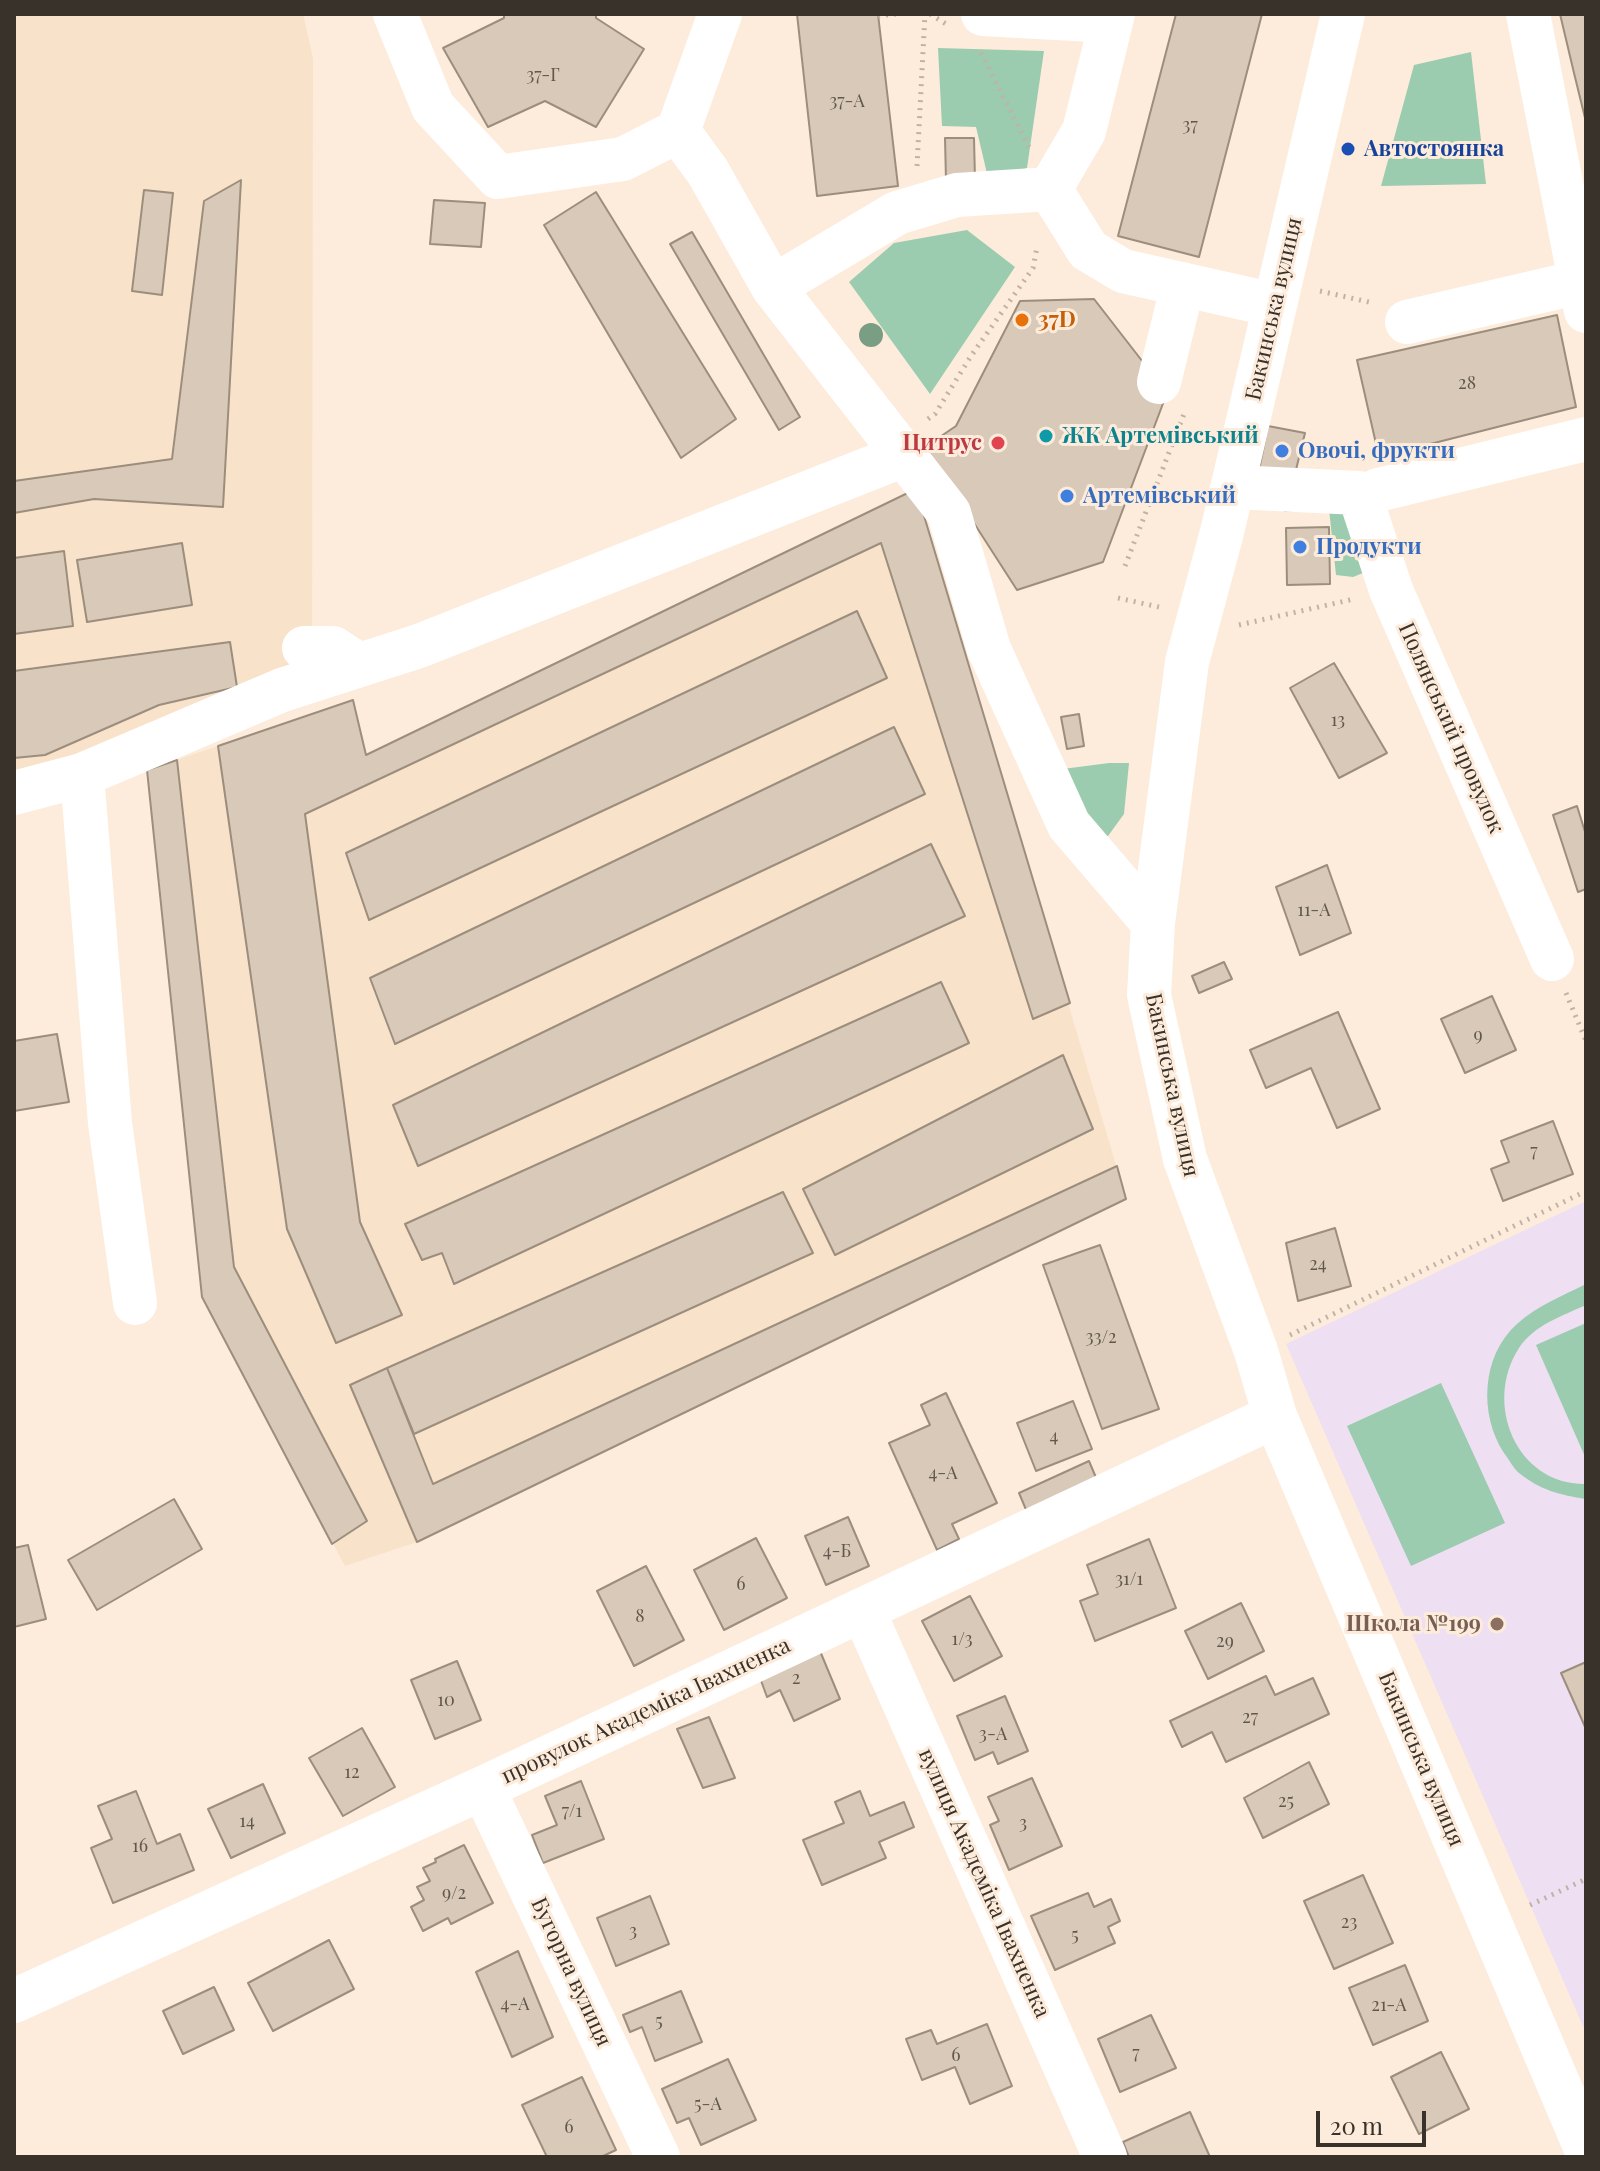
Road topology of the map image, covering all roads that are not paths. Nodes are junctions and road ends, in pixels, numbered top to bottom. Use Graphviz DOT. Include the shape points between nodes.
graph roads {
  1 [pos="395,14"];
  2 [pos="720,14"];
  3 [pos="1343,14"];
  4 [pos="1528,14"];
  5 [pos="1112,18"];
  6 [pos="971,29"];
  7 [pos="678,131"];
  8 [pos="1050,189"];
  9 [pos="1183,284"];
  10 [pos="773,287"];
  11 [pos="1277,296"];
  12 [pos="1583,296"];
  13 [pos="1391,312"];
  14 [pos="1172,396"];
  15 [pos="1586,439"];
  16 [pos="904,455"];
  17 [pos="1233,487"];
  18 [pos="1369,491"];
  19 [pos="304,648"];
  20 [pos="359,665"];
  21 [pos="82,775"];
  22 [pos="14,793"];
  23 [pos="1153,923"];
  24 [pos="1552,959"];
  25 [pos="135,1303"];
  26 [pos="1275,1416"];
  27 [pos="863,1610"];
  28 [pos="483,1788"];
  29 [pos="14,2001"];
  30 [pos="1586,2149"];
  31 [pos="658,2157"];
  32 [pos="1105,2157"];
  1 -- 7 [label="street" via="433,107 498,177 623,159"];
  2 -- 7 [label="street"];
  3 -- 11 [label="street, Бакинська вулиця"];
  4 -- 12 [label="street"];
  5 -- 6 [label="street"];
  5 -- 8 [label="street" via="1084,131"];
  7 -- 10 [label="street" via="708,172"];
  8 -- 9 [label="street" via="1088,250 1123,271"];
  8 -- 10 [label="street" via="957,195 897,213"];
  9 -- 11 [label="street" via="1261,302"];
  9 -- 14 [label="street"];
  10 -- 16 [label="street"];
  11 -- 17 [label="street, Бакинська вулиця"];
  12 -- 13 [label="street"];
  15 -- 18 [label="street"];
  16 -- 20 [label="street"];
  16 -- 23 [label="street" via="949,513 989,649 1069,825"];
  17 -- 18 [label="street"];
  17 -- 23 [label="street, Бакинська вулиця" via="1187,662"];
  18 -- 24 [label="street, Полянський провулок" via="1391,590"];
  19 -- 20 [label="street" via="333,648"];
  20 -- 21 [label="street" via="282,690"];
  21 -- 22 [label="street"];
  21 -- 25 [label="street" via="110,1123"];
  23 -- 26 [label="street, Бакинська вулиця" via="1149,995 1185,1159"];
  26 -- 27 [label="street, провулок Академіка Івахненка"];
  26 -- 30 [label="street, Бакинська вулиця"];
  27 -- 28 [label="street, провулок Академіка Івахненка"];
  27 -- 32 [label="street, вулиця Академіка Івахненка"];
  28 -- 29 [label="street, провулок Академіка Івахненка"];
  28 -- 31 [label="street, Бугорна вулиця"];
}
